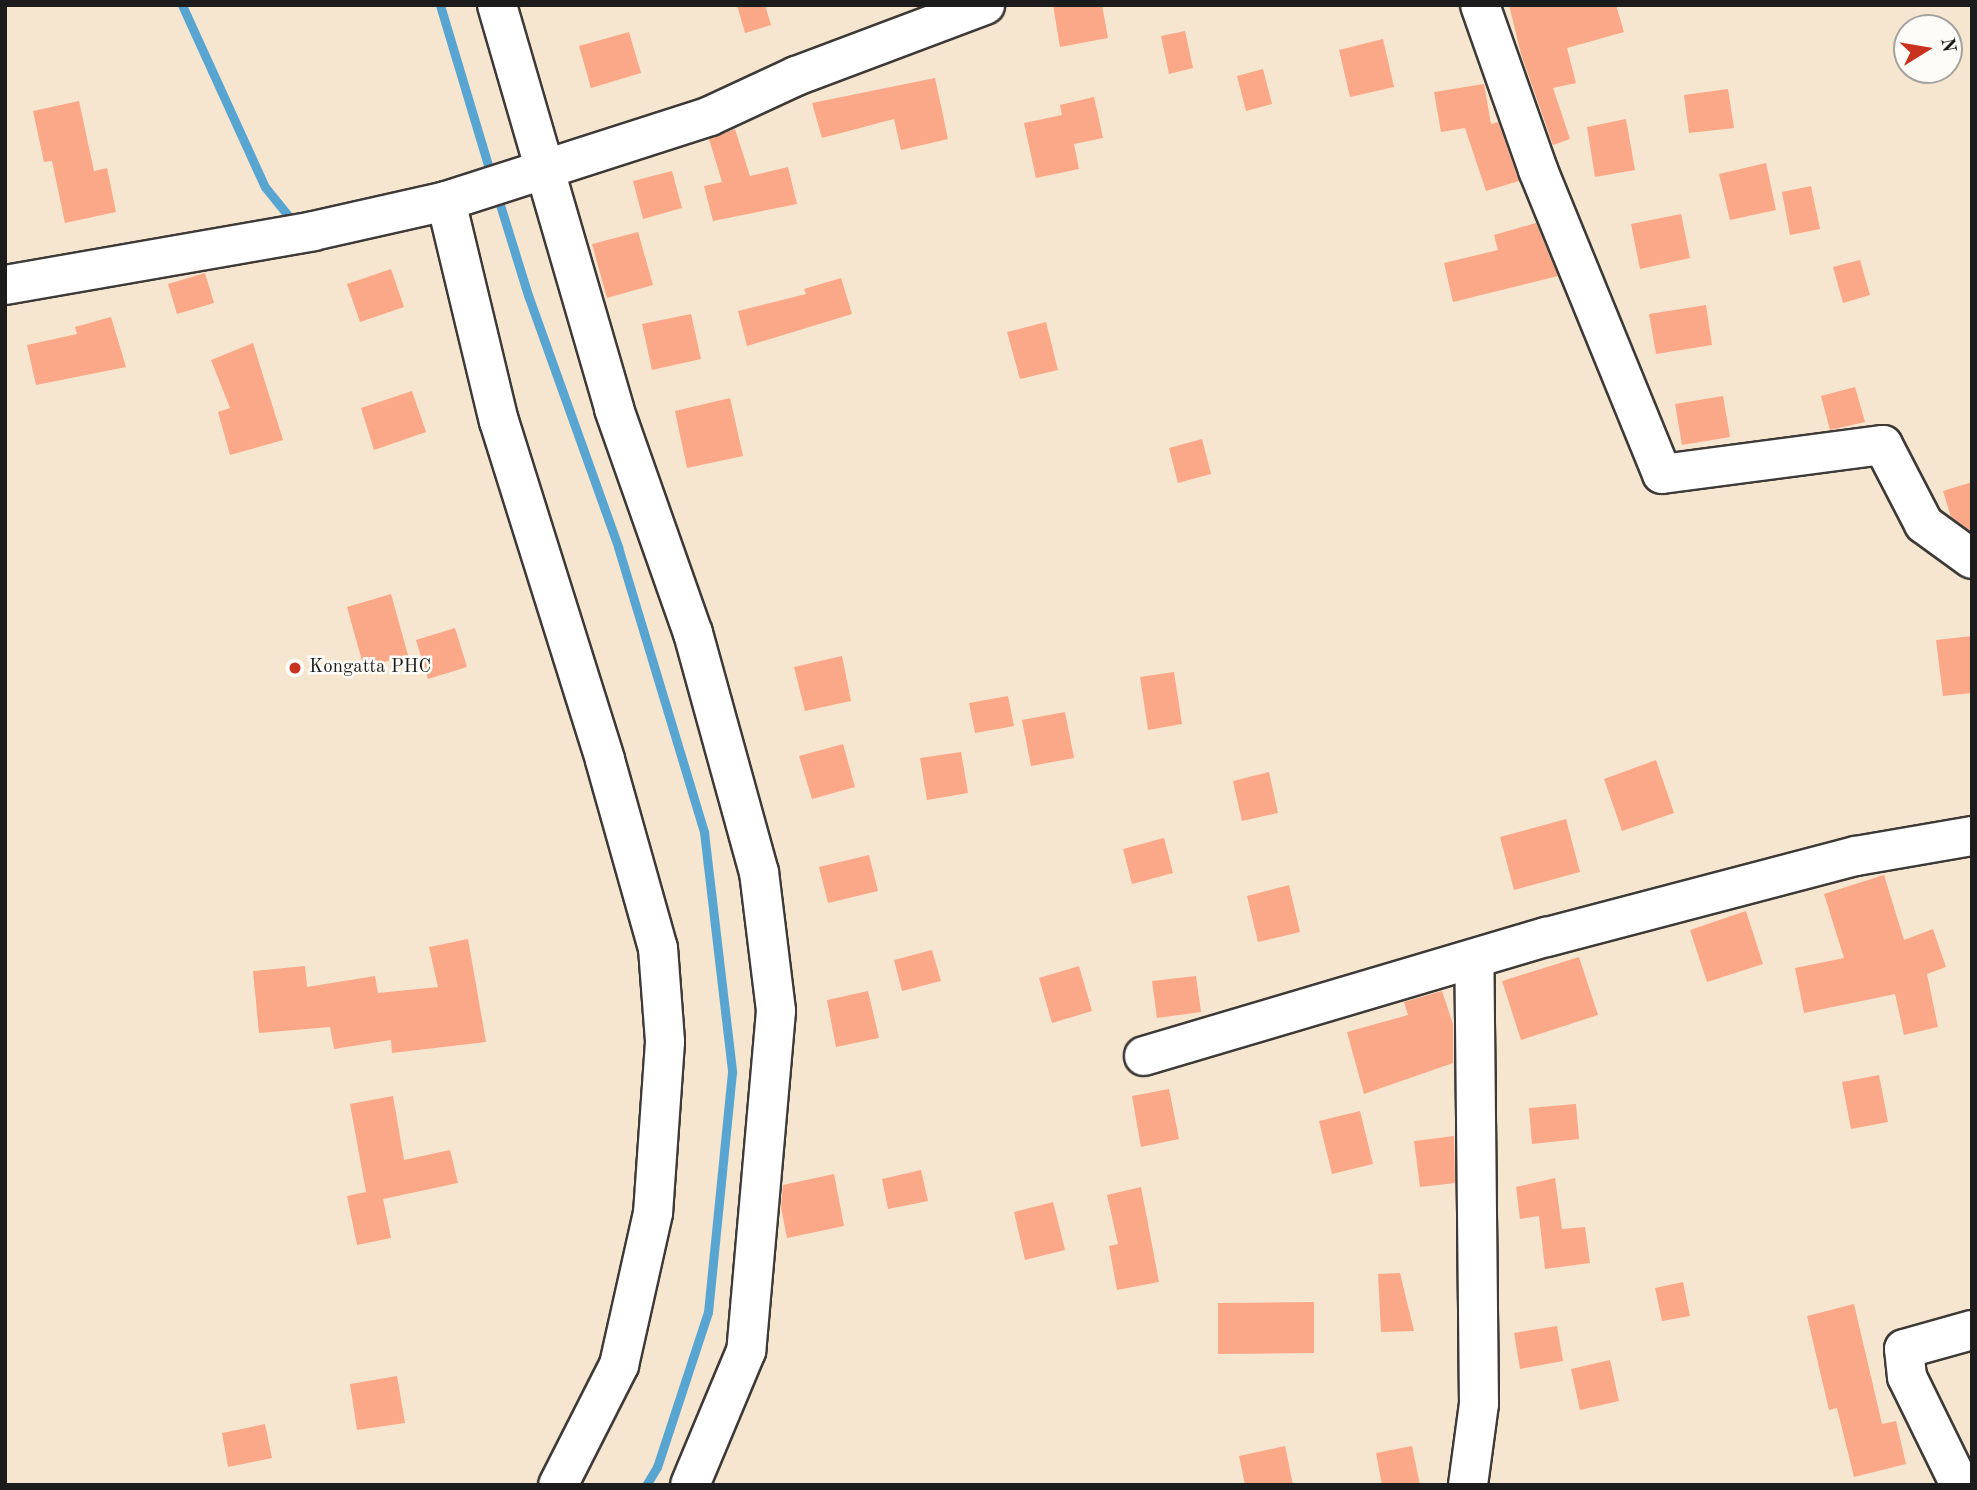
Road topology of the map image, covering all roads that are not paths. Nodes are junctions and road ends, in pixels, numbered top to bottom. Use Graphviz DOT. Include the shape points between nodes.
graph roads {
  1 [pos="497,5"];
  2 [pos="985,5"];
  3 [pos="1480,5"];
  4 [pos="532,176"];
  5 [pos="446,201"];
  6 [pos="5,285"];
  7 [pos="1972,559"];
  8 [pos="1972,836"];
  9 [pos="1474,961"];
  10 [pos="1144,1056"];
  11 [pos="1972,1330"];
  12 [pos="558,1485"];
  13 [pos="690,1485"];
  14 [pos="1468,1485"];
  15 [pos="1960,1485"];
  1 -- 4 [label="street"];
  2 -- 4 [label="street" via="796,76 710,116"];
  3 -- 7 [label="street" via="1538,170 1662,474 1883,445 1924,524"];
  4 -- 5 [label="street"];
  4 -- 13 [label="street" via="693,633 759,872 776,1011 746,1351"];
  5 -- 6 [label="street" via="313,230"];
  5 -- 12 [label="street" via="499,421 606,760 658,948 665,1042 653,1213 619,1365"];
  8 -- 9 [label="street" via="1856,856 1547,937"];
  9 -- 10 [label="street"];
  9 -- 14 [label="street" via="1479,1404"];
  11 -- 15 [label="street" via="1904,1349 1907,1377"];
}
